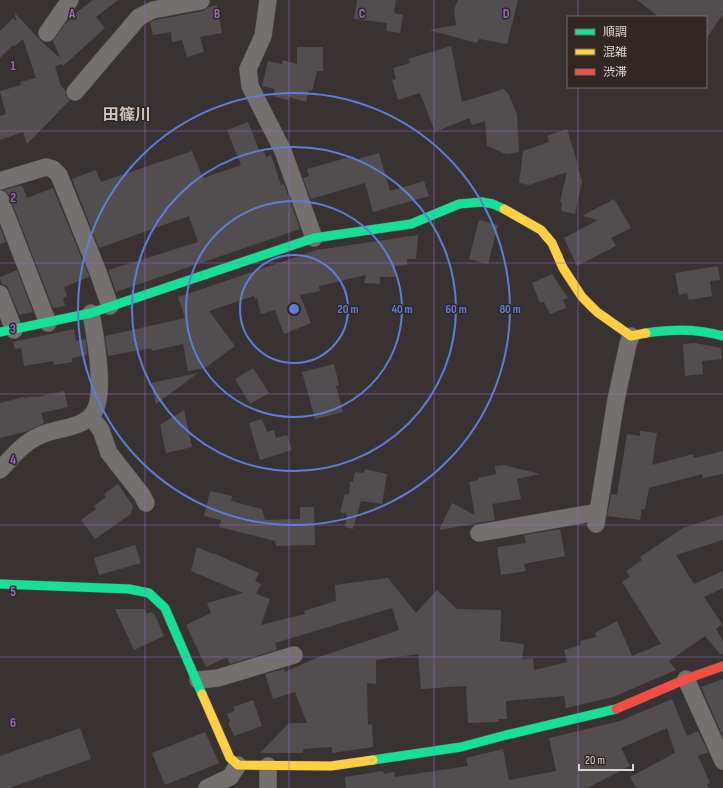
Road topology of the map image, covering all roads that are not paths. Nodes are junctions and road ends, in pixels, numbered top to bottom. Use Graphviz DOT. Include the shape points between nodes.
graph roads {
  1 [pos="70,0"];
  2 [pos="268,0"];
  3 [pos="201,1"];
  4 [pos="152,5"];
  5 [pos="47,33"];
  6 [pos="75,92"];
  7 [pos="0,181"];
  8 [pos="0,199"];
  9 [pos="314,238"];
  10 [pos="0,294"];
  11 [pos="110,306"];
  12 [pos="91,313"];
  13 [pos="48,323"];
  14 [pos="7,331"];
  15 [pos="631,336"];
  16 [pos="723,336"];
  17 [pos="91,417"];
  18 [pos="0,470"];
  19 [pos="146,503"];
  20 [pos="480,533"];
  21 [pos="0,584"];
  22 [pos="294,655"];
  23 [pos="723,666"];
  24 [pos="686,679"];
  25 [pos="198,680"];
  26 [pos="723,761"];
  27 [pos="238,765"];
  28 [pos="268,766"];
  29 [pos="207,788"];
  30 [pos="268,788"];
  1 -- 5 [label="street"];
  2 -- 9 [label="street" via="263,36 248,68 250,86 283,152"];
  3 -- 4 [label="street"];
  4 -- 6 [label="street"];
  7 -- 11 [label="street" via="46,167 59,175"];
  8 -- 13 [label="street"];
  9 -- 11 [label="street"];
  9 -- 15 [label="street" via="412,224 459,204 493,204 541,230 552,243 563,268 582,297 597,312"];
  10 -- 14 [label="street"];
  11 -- 12 [label="street"];
  12 -- 13 [label="street"];
  12 -- 17 [label="street" via="97,348 99,399"];
  13 -- 14 [label="street"];
  15 -- 16 [label="street" via="686,330"];
  15 -- 20 [label="street" via="616,400 597,518"];
  17 -- 18 [label="street" via="27,442"];
  17 -- 19 [label="street" via="101,430 109,453"];
  21 -- 25 [label="street" via="129,589 149,593 165,608"];
  22 -- 25 [label="street" via="218,678"];
  23 -- 24 [label="street"];
  24 -- 26 [label="street"];
  24 -- 28 [label="street" via="617,709 461,747 331,766"];
  25 -- 27 [label="street" via="230,758"];
  27 -- 28 [label="street"];
  27 -- 29 [label="street" via="230,776"];
  28 -- 30 [label="street"];
}
